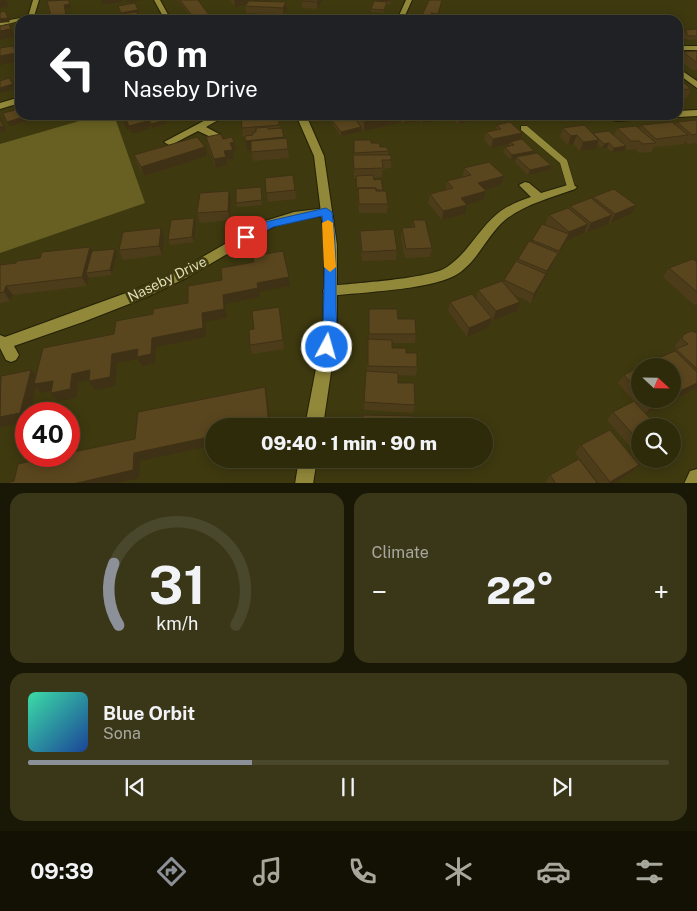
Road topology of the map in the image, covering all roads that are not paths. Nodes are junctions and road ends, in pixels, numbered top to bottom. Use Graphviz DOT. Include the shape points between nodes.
graph roads {
  1 [pos="36,0"];
  2 [pos="157,0"];
  3 [pos="409,0"];
  4 [pos="28,15"];
  5 [pos="165,15"];
  6 [pos="402,15"];
  7 [pos="15,22"];
  8 [pos="0,24"];
  9 [pos="683,48"];
  10 [pos="697,48"];
  11 [pos="683,74"];
  12 [pos="697,85"];
  13 [pos="15,102"];
  14 [pos="0,106"];
  15 [pos="697,113"];
  16 [pos="683,114"];
  17 [pos="212,120"];
  18 [pos="303,120"];
  19 [pos="198,127"];
  20 [pos="524,128"];
  21 [pos="218,137"];
  22 [pos="169,142"];
  23 [pos="525,185"];
  24 [pos="571,187"];
  25 [pos="539,198"];
  26 [pos="326,212"];
  27 [pos="330,291"];
  28 [pos="6,346"];
  29 [pos="315,418"];
  30 [pos="307,468"];
  31 [pos="304,483"];
  1 -- 4 [label="street"];
  2 -- 5 [label="street"];
  3 -- 6 [label="street"];
  7 -- 8 [label="lane"];
  9 -- 10 [label="street"];
  11 -- 12 [label="street"];
  13 -- 14 [label="street"];
  15 -- 16 [label="street"];
  17 -- 19 [label="street"];
  18 -- 26 [label="street" via="319,156"];
  19 -- 21 [label="street"];
  19 -- 22 [label="street"];
  20 -- 24 [label="lane" via="564,162"];
  23 -- 25 [label="street"];
  24 -- 25 [label="street"];
  25 -- 27 [label="street" via="500,218 465,260 450,272 429,279"];
  26 -- 27 [label="street" via="331,245"];
  26 -- 28 [label="street, Naseby Drive" via="294,216 269,224 183,274"];
  27 -- 29 [label="street" via="330,332"];
  30 -- 31 [label="street"];
}
